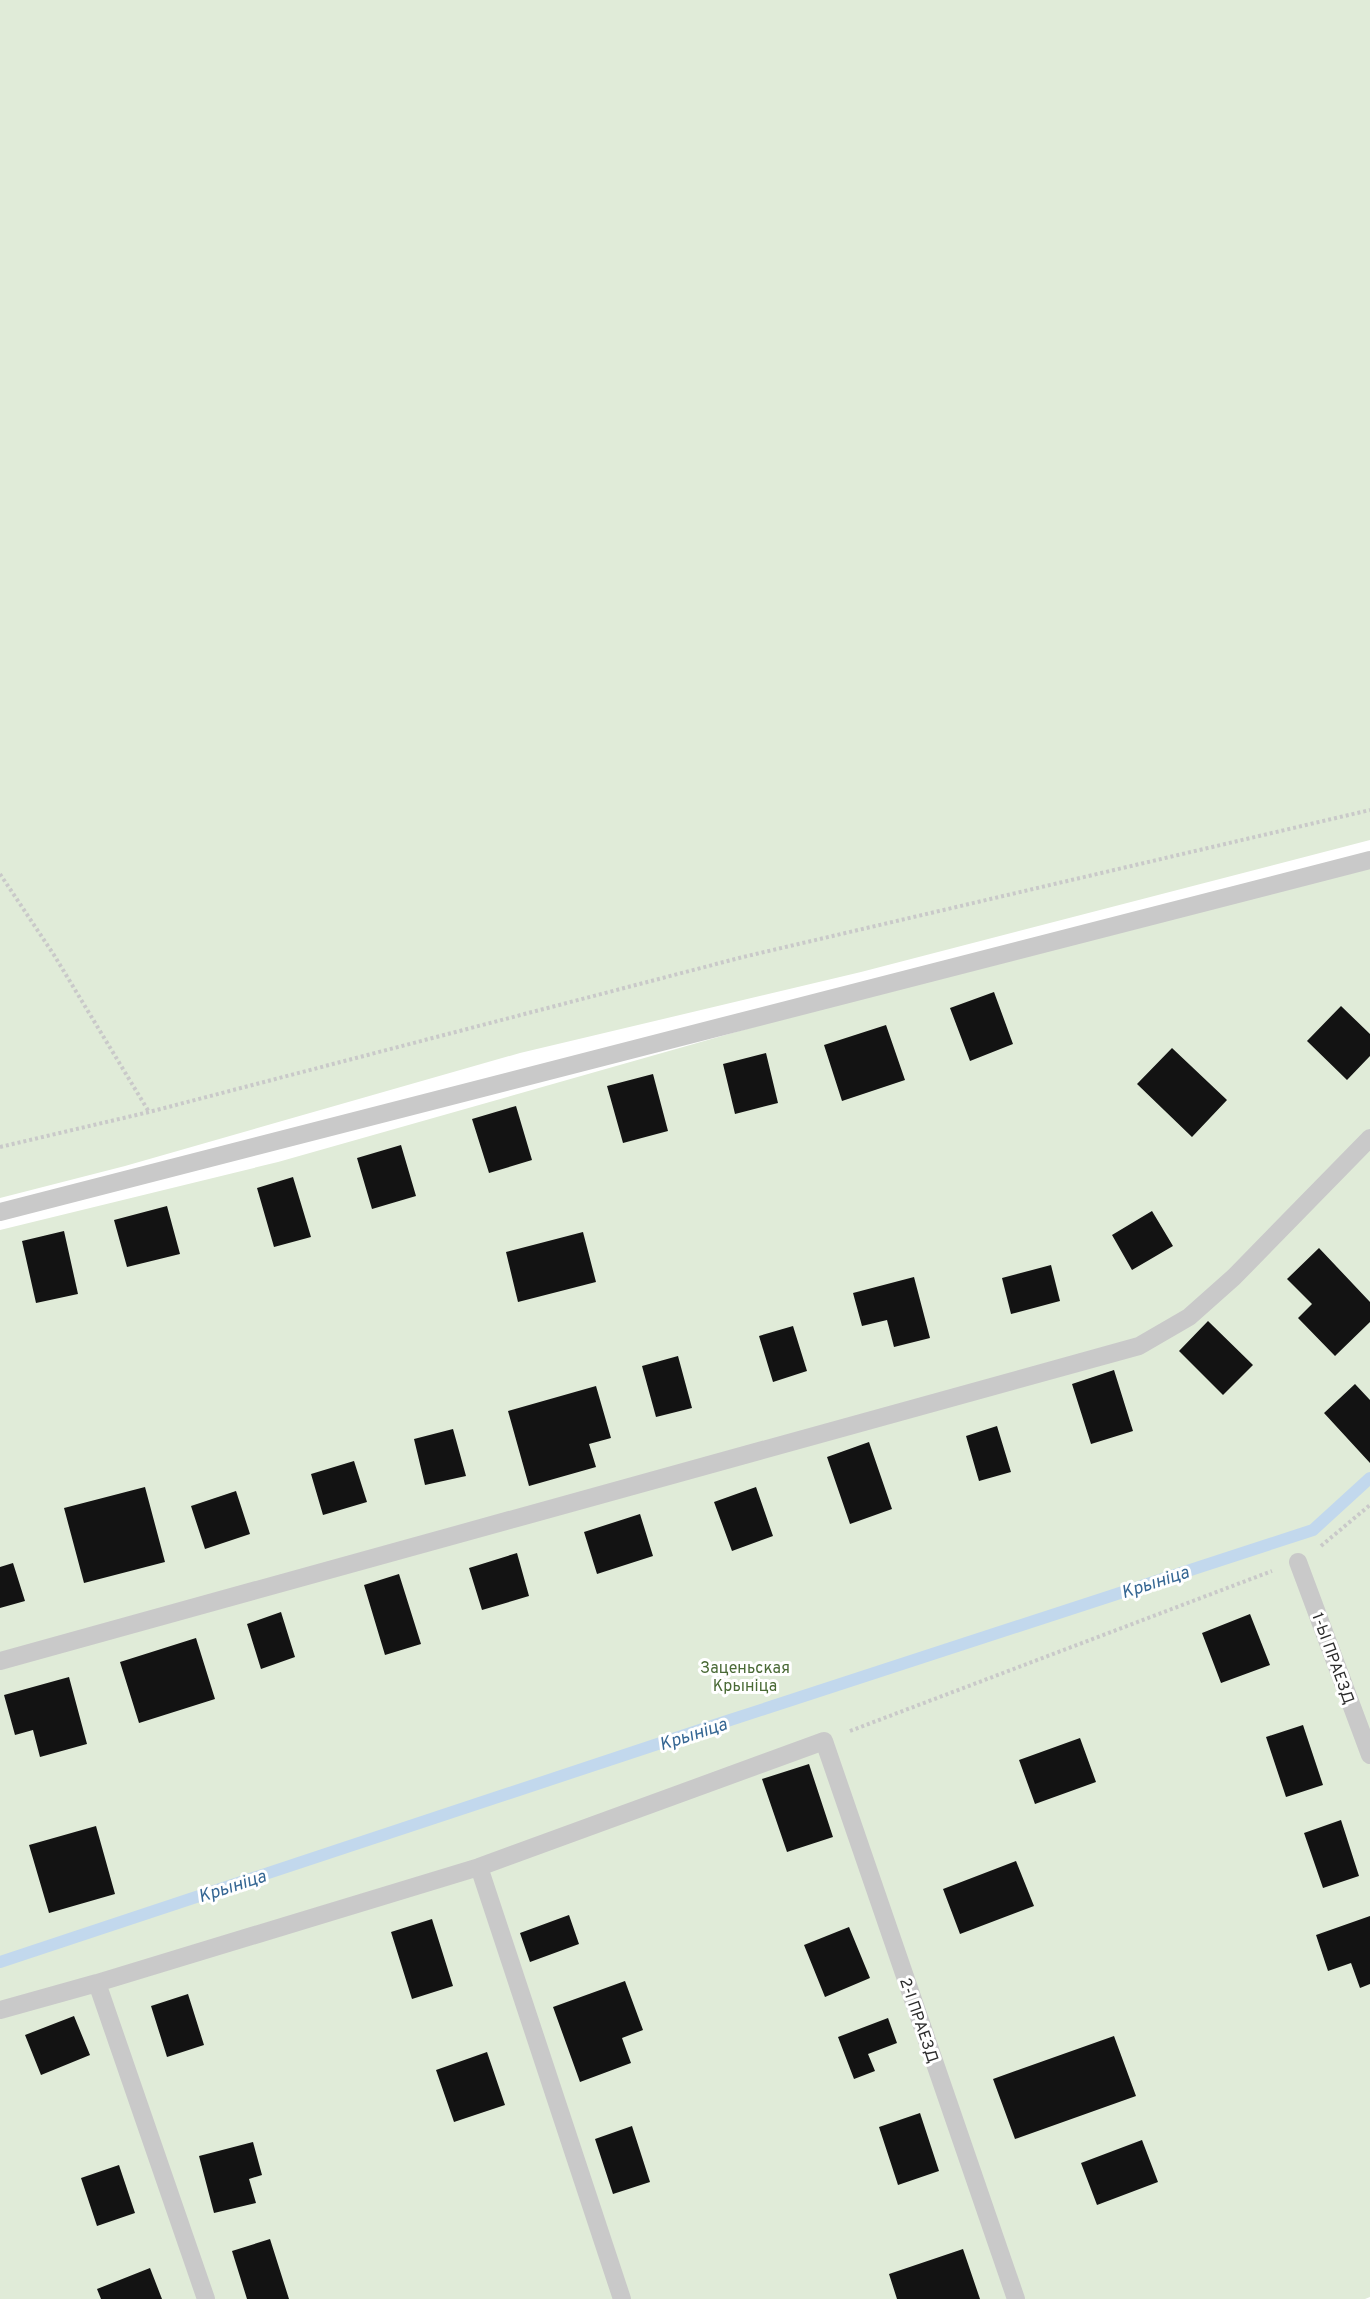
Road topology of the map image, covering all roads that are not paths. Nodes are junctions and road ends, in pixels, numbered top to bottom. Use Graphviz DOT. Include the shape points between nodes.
graph roads {
  1 [pos="1370,860"];
  2 [pos="1370,1138"];
  3 [pos="0,1212"];
  4 [pos="1298,1562"];
  5 [pos="0,1661"];
  6 [pos="1370,1755"];
  7 [pos="479,1867"];
  8 [pos="97,1983"];
  9 [pos="0,2010"];
  10 [pos="206,2299"];
  11 [pos="622,2299"];
  12 [pos="1016,2299"];
  1 -- 3 [label="lane"];
  2 -- 5 [label="lane" via="1190,1317 1140,1346"];
  4 -- 6 [label="lane, 1-Ы ПРАЕЗД"];
  7 -- 8 [label="lane"];
  7 -- 11 [label="lane"];
  7 -- 12 [label="lane, 2-І ПРАЕЗД" via="824,1741"];
  8 -- 9 [label="lane"];
  8 -- 10 [label="lane"];
}
